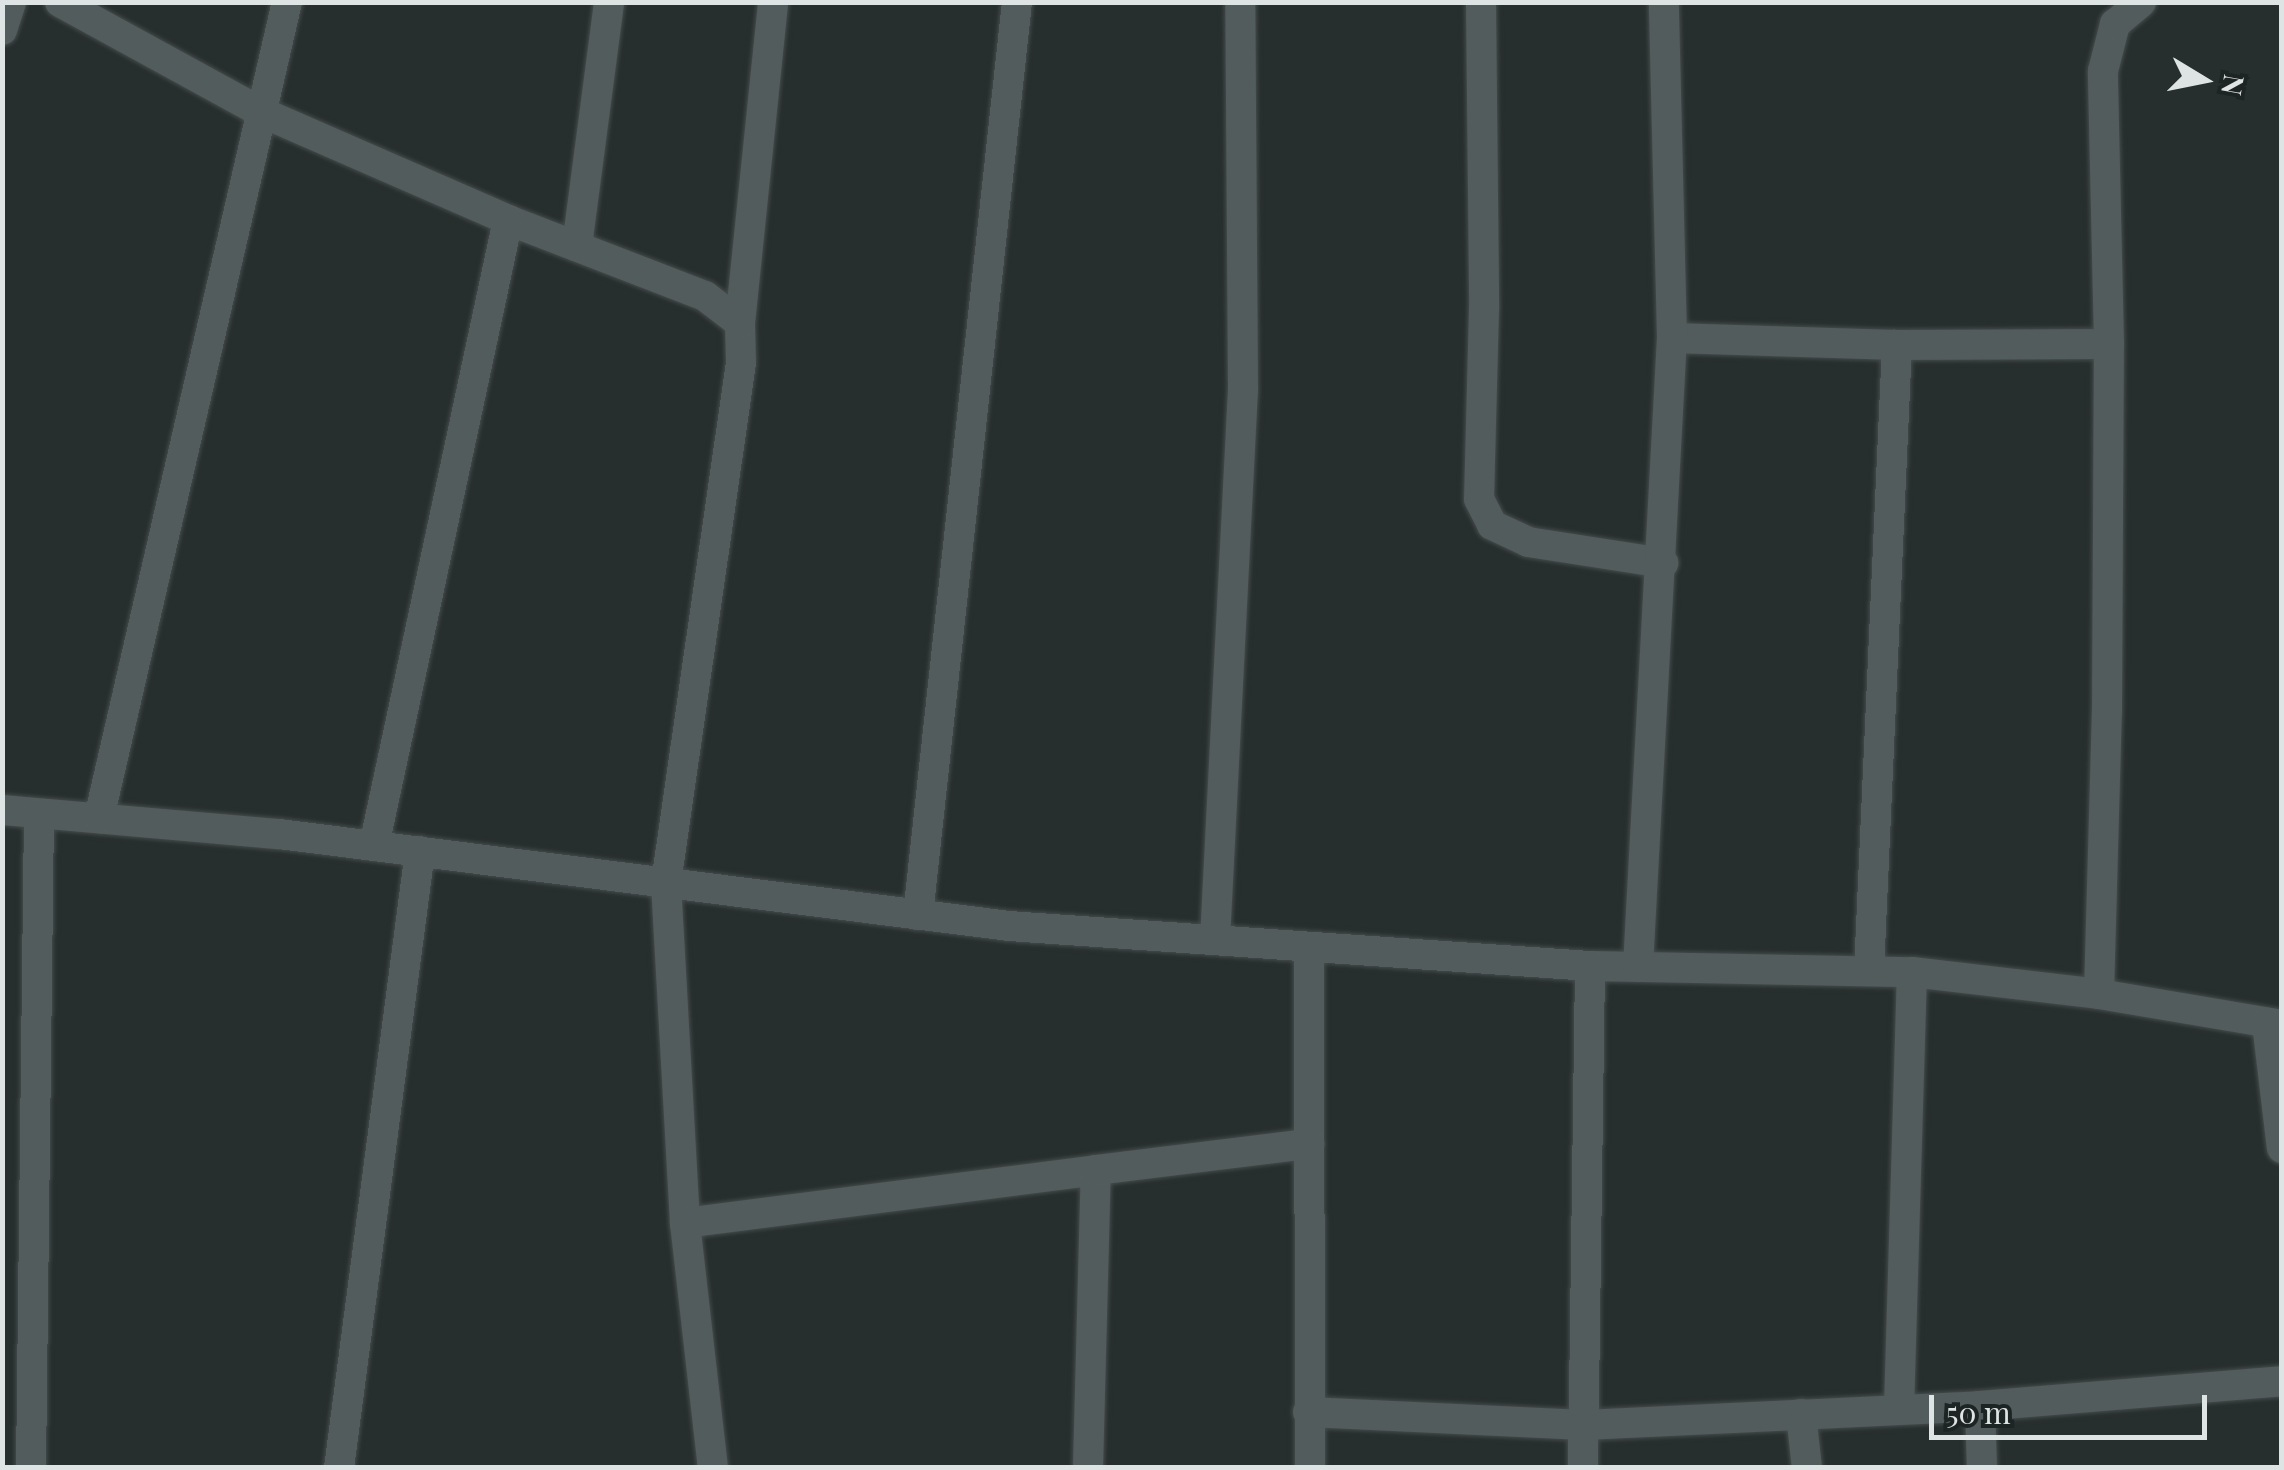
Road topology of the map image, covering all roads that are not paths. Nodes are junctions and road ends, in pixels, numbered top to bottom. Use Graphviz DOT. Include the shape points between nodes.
graph roads {
  1 [pos="11,2"];
  2 [pos="60,2"];
  3 [pos="287,2"];
  4 [pos="609,2"];
  5 [pos="773,2"];
  6 [pos="1017,2"];
  7 [pos="1240,2"];
  8 [pos="1481,2"];
  9 [pos="1664,2"];
  10 [pos="2141,2"];
  11 [pos="2,30"];
  12 [pos="260,112"];
  13 [pos="508,220"];
  14 [pos="577,246"];
  15 [pos="740,323"];
  16 [pos="1672,338"];
  17 [pos="2109,344"];
  18 [pos="1897,345"];
  19 [pos="1663,562"];
  20 [pos="2,810"];
  21 [pos="39,814"];
  22 [pos="99,818"];
  23 [pos="374,846"];
  24 [pos="420,851"];
  25 [pos="666,883"];
  26 [pos="918,915"];
  27 [pos="1215,940"];
  28 [pos="1309,948"];
  29 [pos="1590,966"];
  30 [pos="1638,967"];
  31 [pos="1870,971"];
  32 [pos="1912,972"];
  33 [pos="2099,994"];
  34 [pos="2274,1024"];
  35 [pos="1309,1144"];
  36 [pos="2282,1148"];
  37 [pos="1096,1170"];
  38 [pos="685,1224"];
  39 [pos="2282,1381"];
  40 [pos="1980,1406"];
  41 [pos="1899,1409"];
  42 [pos="1308,1412"];
  43 [pos="1801,1414"];
  44 [pos="1584,1425"];
  45 [pos="31,1468"];
  46 [pos="339,1468"];
  47 [pos="713,1468"];
  48 [pos="1088,1468"];
  49 [pos="1310,1468"];
  50 [pos="1583,1468"];
  51 [pos="1807,1468"];
  52 [pos="1982,1468"];
  1 -- 11 [label="street"];
  2 -- 12 [label="street"];
  3 -- 12 [label="street"];
  4 -- 14 [label="street"];
  5 -- 15 [label="street"];
  6 -- 26 [label="street"];
  7 -- 27 [label="street" via="1243,389"];
  8 -- 19 [label="street" via="1478,499 1492,525 1528,542"];
  9 -- 16 [label="street"];
  10 -- 17 [label="street" via="2115,24 2103,72"];
  12 -- 13 [label="street"];
  12 -- 22 [label="street"];
  13 -- 14 [label="street"];
  13 -- 23 [label="street"];
  14 -- 15 [label="street" via="705,296"];
  15 -- 25 [label="street" via="738,382"];
  16 -- 18 [label="street"];
  16 -- 19 [label="street"];
  17 -- 18 [label="street"];
  17 -- 33 [label="street"];
  18 -- 31 [label="street"];
  19 -- 30 [label="street"];
  20 -- 21 [label="street"];
  21 -- 22 [label="street"];
  21 -- 45 [label="street"];
  22 -- 23 [label="street"];
  23 -- 24 [label="street"];
  24 -- 25 [label="street"];
  24 -- 46 [label="street"];
  25 -- 26 [label="street"];
  25 -- 38 [label="street"];
  26 -- 27 [label="street"];
  27 -- 28 [label="street"];
  28 -- 29 [label="street"];
  28 -- 35 [label="street"];
  29 -- 30 [label="street"];
  29 -- 44 [label="street"];
  30 -- 31 [label="street"];
  31 -- 32 [label="street"];
  32 -- 33 [label="street"];
  32 -- 41 [label="street"];
  33 -- 34 [label="street"];
  34 -- 36 [label="street"];
  35 -- 37 [label="street"];
  35 -- 42 [label="street"];
  37 -- 38 [label="street"];
  37 -- 48 [label="street"];
  38 -- 47 [label="street"];
  39 -- 40 [label="street"];
  40 -- 41 [label="street"];
  40 -- 52 [label="street"];
  41 -- 43 [label="street"];
  42 -- 44 [label="street"];
  42 -- 49 [label="street"];
  43 -- 44 [label="street"];
  43 -- 51 [label="street"];
  44 -- 50 [label="street"];
}
